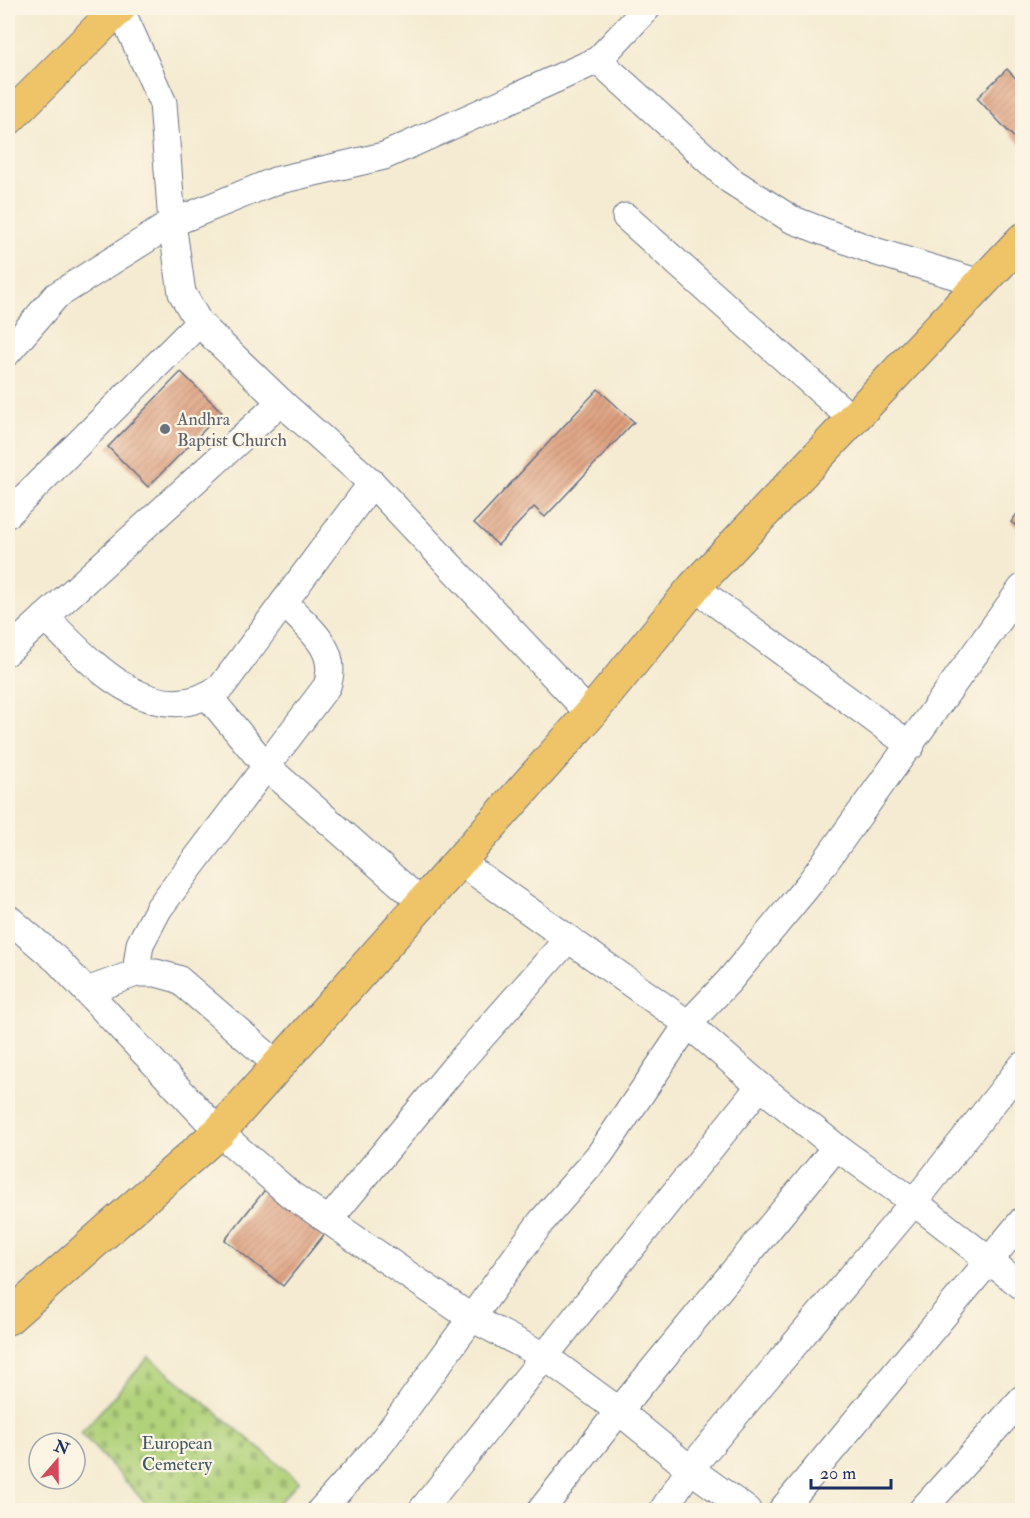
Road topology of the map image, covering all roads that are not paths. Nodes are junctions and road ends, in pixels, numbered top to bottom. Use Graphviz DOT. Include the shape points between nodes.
graph roads {
  1 [pos="120,8"];
  2 [pos="647,8"];
  3 [pos="598,60"];
  4 [pos="8,120"];
  5 [pos="626,217"];
  6 [pos="172,223"];
  7 [pos="1023,240"];
  8 [pos="980,283"];
  9 [pos="199,323"];
  10 [pos="8,352"];
  11 [pos="281,402"];
  12 [pos="852,420"];
  13 [pos="372,483"];
  14 [pos="8,514"];
  15 [pos="694,587"];
  16 [pos="1023,588"];
  17 [pos="284,602"];
  18 [pos="45,617"];
  19 [pos="8,651"];
  20 [pos="208,696"];
  21 [pos="590,714"];
  22 [pos="911,746"];
  23 [pos="266,766"];
  24 [pos="459,861"];
  25 [pos="422,903"];
  26 [pos="8,918"];
  27 [pos="568,939"];
  28 [pos="136,973"];
  29 [pos="87,991"];
  30 [pos="688,1024"];
  31 [pos="278,1065"];
  32 [pos="1023,1066"];
  33 [pos="760,1086"];
  34 [pos="219,1132"];
  35 [pos="836,1147"];
  36 [pos="914,1202"];
  37 [pos="329,1220"];
  38 [pos="1023,1221"];
  39 [pos="991,1260"];
  40 [pos="1023,1286"];
  41 [pos="470,1317"];
  42 [pos="8,1318"];
  43 [pos="544,1356"];
  44 [pos="1023,1399"];
  45 [pos="619,1411"];
  46 [pos="690,1470"];
  47 [pos="321,1510"];
  48 [pos="422,1510"];
  49 [pos="542,1510"];
  50 [pos="663,1510"];
  51 [pos="747,1510"];
  52 [pos="782,1510"];
  53 [pos="922,1510"];
  1 -- 4 [label="main road"];
  1 -- 6 [label="street" via="163,103"];
  2 -- 3 [label="street"];
  3 -- 6 [label="street" via="384,156 275,181"];
  3 -- 8 [label="street" via="730,180 791,219 874,251"];
  5 -- 12 [label="street"];
  6 -- 9 [label="street" via="182,293"];
  6 -- 10 [label="street" via="56,296"];
  7 -- 8 [label="main road"];
  8 -- 12 [label="main road"];
  9 -- 11 [label="street"];
  9 -- 14 [label="street"];
  11 -- 13 [label="street"];
  11 -- 18 [label="street"];
  12 -- 15 [label="main road"];
  13 -- 17 [label="street"];
  13 -- 21 [label="street"];
  15 -- 21 [label="main road"];
  15 -- 22 [label="street"];
  16 -- 22 [label="street"];
  17 -- 20 [label="street" via="222,686"];
  17 -- 23 [label="street" via="326,649 332,671 327,686"];
  18 -- 19 [label="street"];
  18 -- 20 [label="street" via="94,666 152,700 182,704"];
  20 -- 23 [label="street"];
  21 -- 24 [label="main road"];
  22 -- 30 [label="street" via="810,883"];
  23 -- 25 [label="street"];
  23 -- 28 [label="street" via="159,908 140,944"];
  24 -- 25 [label="main road"];
  24 -- 27 [label="street"];
  25 -- 31 [label="main road"];
  26 -- 29 [label="street"];
  27 -- 30 [label="street"];
  27 -- 37 [label="street" via="454,1068"];
  28 -- 29 [label="street"];
  28 -- 31 [label="street" via="178,979"];
  29 -- 34 [label="street"];
  30 -- 33 [label="street"];
  30 -- 41 [label="street" via="600,1154 541,1222"];
  31 -- 34 [label="main road"];
  32 -- 36 [label="street"];
  33 -- 35 [label="street"];
  33 -- 43 [label="street"];
  34 -- 37 [label="street" via="291,1195"];
  34 -- 42 [label="main road"];
  35 -- 36 [label="street"];
  35 -- 45 [label="street"];
  36 -- 39 [label="street"];
  36 -- 46 [label="street"];
  37 -- 41 [label="street"];
  38 -- 39 [label="street"];
  39 -- 40 [label="street"];
  39 -- 52 [label="street"];
  41 -- 43 [label="street"];
  41 -- 47 [label="street" via="381,1443"];
  43 -- 45 [label="street"];
  43 -- 48 [label="street"];
  44 -- 53 [label="street"];
  45 -- 46 [label="street"];
  45 -- 49 [label="street"];
  46 -- 50 [label="street"];
  46 -- 51 [label="street"];
}
